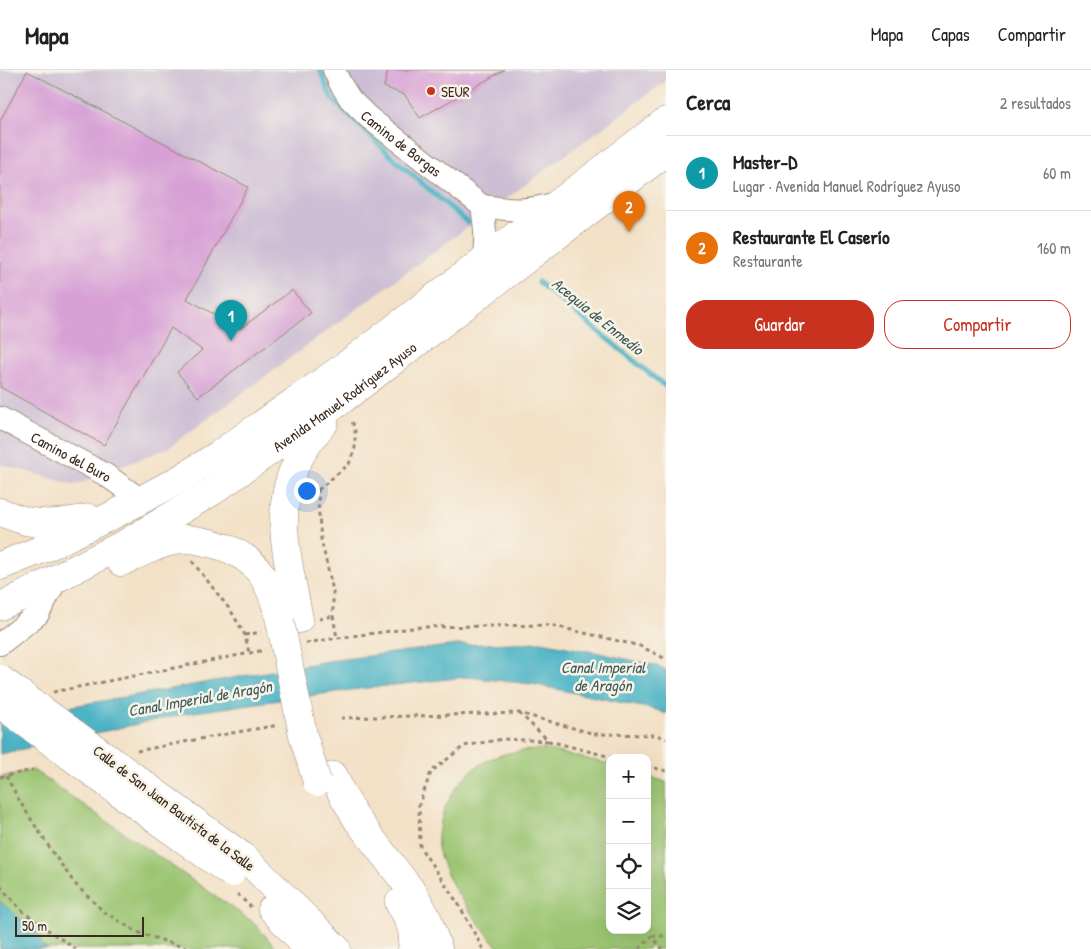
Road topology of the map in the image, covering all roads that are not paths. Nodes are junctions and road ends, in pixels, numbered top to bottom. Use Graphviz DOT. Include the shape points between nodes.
graph roads {
  1 [pos="334,70"];
  2 [pos="666,120"];
  3 [pos="666,152"];
  4 [pos="559,202"];
  5 [pos="482,206"];
  6 [pos="483,260"];
  7 [pos="342,400"];
  8 [pos="0,418"];
  9 [pos="141,500"];
  10 [pos="0,512"];
  11 [pos="115,514"];
  12 [pos="0,566"];
  13 [pos="52,588"];
  14 [pos="7,603"];
  15 [pos="292,628"];
  16 [pos="0,644"];
  17 [pos="0,679"];
  18 [pos="0,704"];
  19 [pos="326,779"];
  20 [pos="238,866"];
  21 [pos="306,949"];
  22 [pos="337,949"];
  23 [pos="412,949"];
  24 [pos="438,949"];
  1 -- 5 [label="street, Camino de Borgas" via="350,99 368,117"];
  2 -- 4 [label="main road, Avenida Manuel Rodríguez Ayuso"];
  3 -- 7 [label="main road, Avenida Manuel Rodríguez Ayuso"];
  4 -- 5 [label="street" via="522,210"];
  4 -- 6 [label="main road, Avenida Manuel Rodríguez Ayuso"];
  5 -- 6 [label="street" via="486,237"];
  6 -- 9 [label="main road, Avenida Manuel Rodríguez Ayuso" via="257,429"];
  7 -- 14 [label="main road, Avenida Manuel Rodríguez Ayuso" via="213,491 126,543"];
  7 -- 15 [label="main road" via="306,445 288,485 284,527"];
  8 -- 9 [label="street, Camino del Buro" via="106,475"];
  9 -- 11 [label="main road, Avenida Manuel Rodríguez Ayuso"];
  10 -- 11 [label="main road" via="25,521 54,524"];
  11 -- 12 [label="main road, Avenida Manuel Rodríguez Ayuso"];
  13 -- 14 [label="main road"];
  13 -- 15 [label="main road" via="164,544 184,539 203,541 222,546 251,562 265,578"];
  13 -- 16 [label="street" via="38,614"];
  15 -- 19 [label="main road, bridge" via="303,735"];
  17 -- 20 [label="main road, Calle de San Juan Bautista de la Salle, bridge"];
  18 -- 20 [label="main road, Calle de San Juan Bautista de la Salle, bridge" via="147,813"];
  19 -- 23 [label="main road" via="333,814 406,912 414,938"];
  19 -- 24 [label="main road" via="341,792 358,821 414,894"];
  20 -- 21 [label="main road, Calle de San Juan Bautista de la Salle" via="250,889"];
  20 -- 22 [label="main road, Calle de San Juan Bautista de la Salle" via="271,883"];
}
